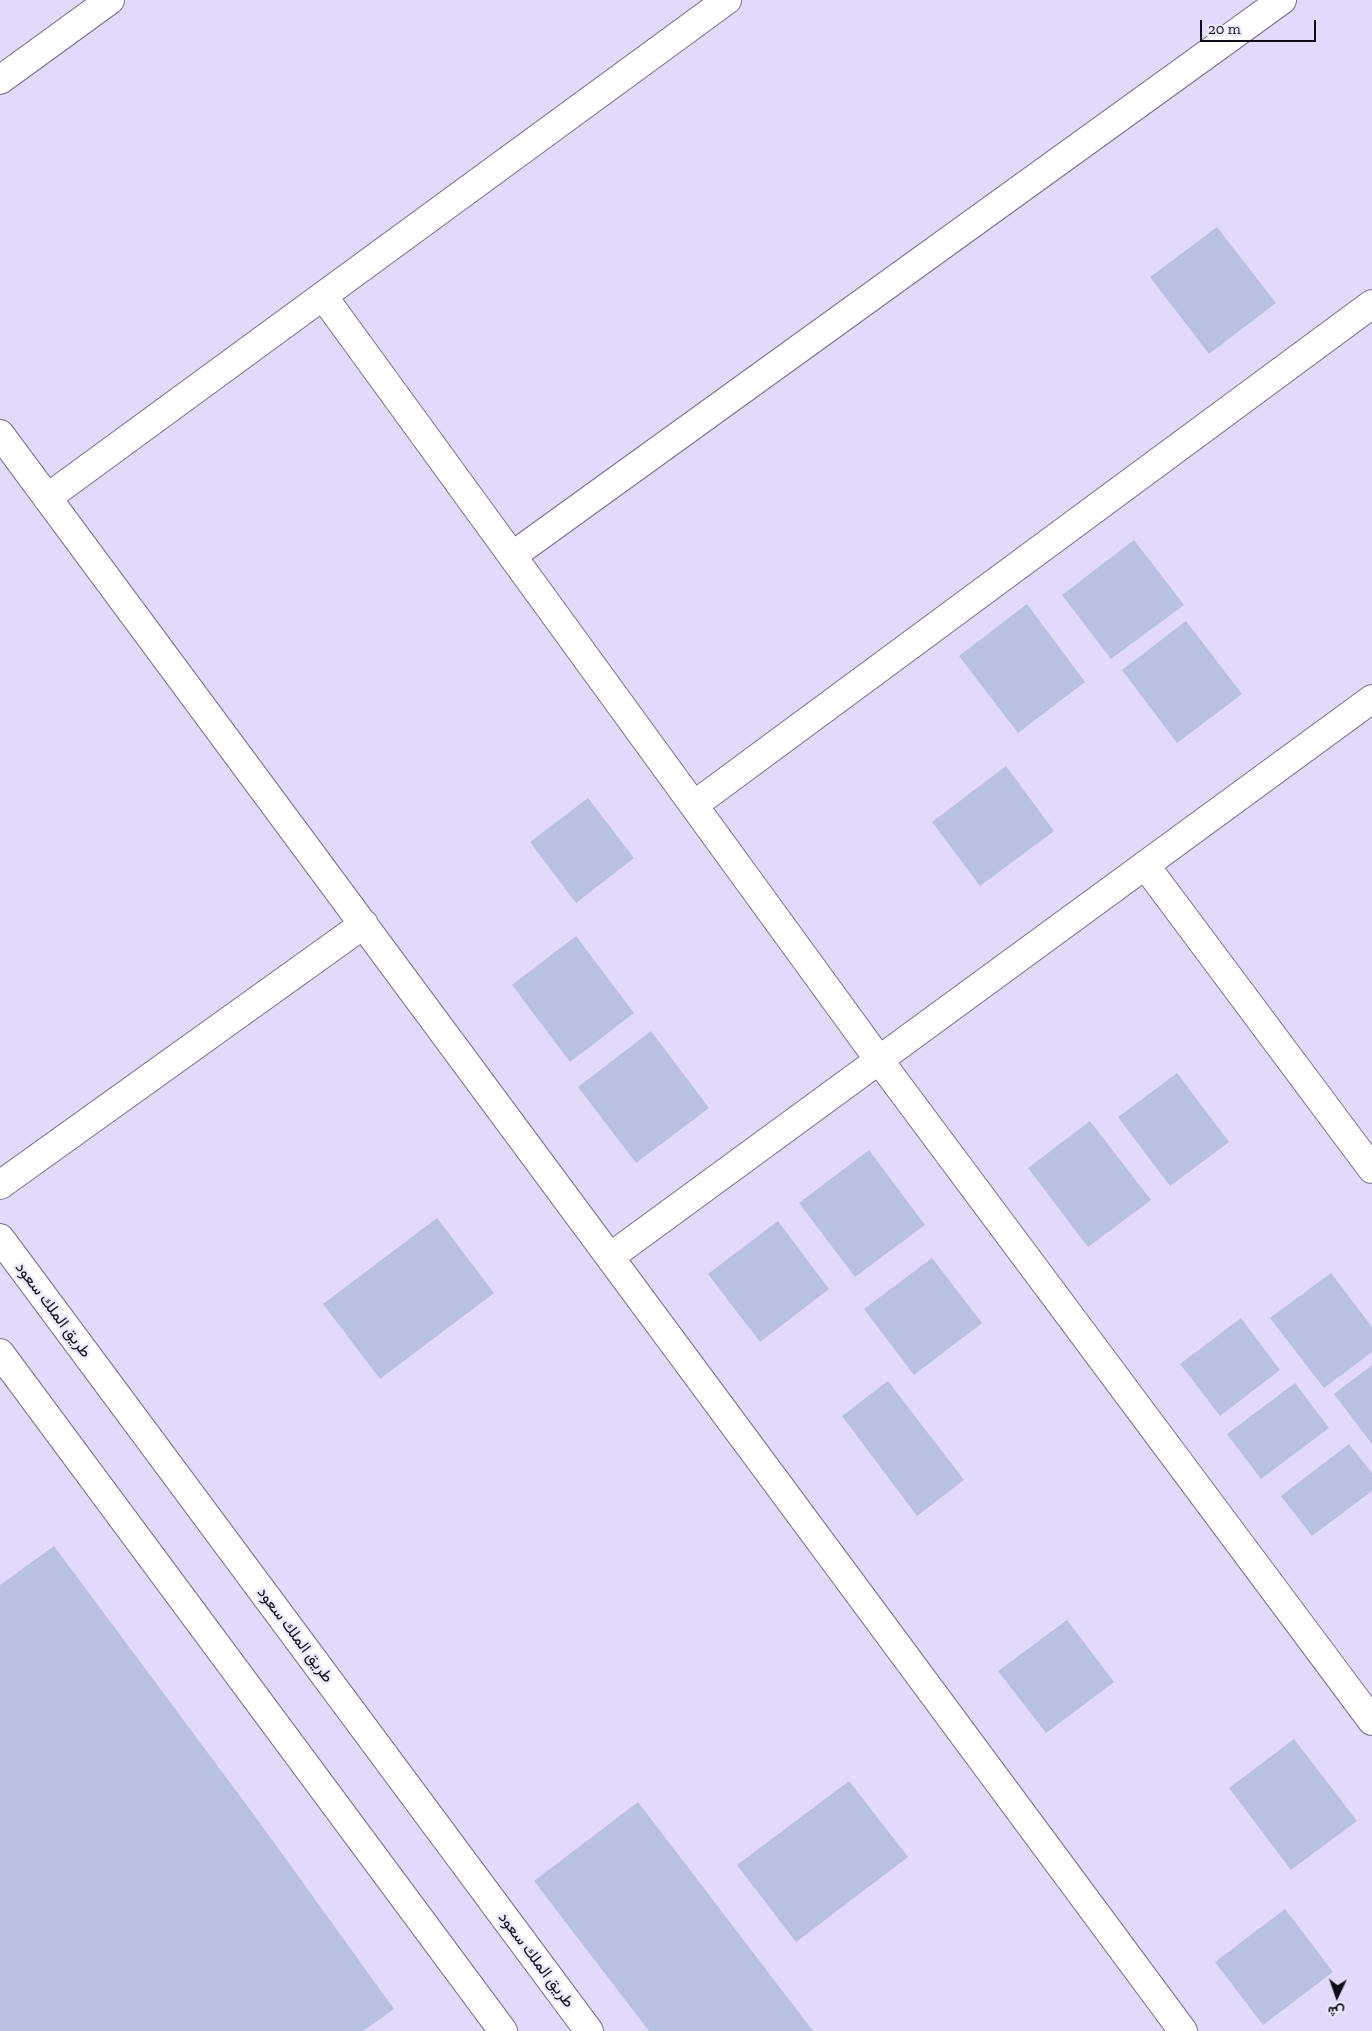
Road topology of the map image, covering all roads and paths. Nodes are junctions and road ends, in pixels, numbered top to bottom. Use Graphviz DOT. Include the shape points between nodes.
graph roads {
  1 [pos="110,0"];
  2 [pos="727,0"];
  3 [pos="1282,0"];
  4 [pos="0,80"];
  5 [pos="323,296"];
  6 [pos="1372,304"];
  7 [pos="0,434"];
  8 [pos="47,498"];
  9 [pos="512,556"];
  10 [pos="1372,698"];
  11 [pos="694,805"];
  12 [pos="1145,865"];
  13 [pos="364,924"];
  14 [pos="879,1060"];
  15 [pos="1372,1169"];
  16 [pos="0,1185"];
  17 [pos="0,1238"];
  18 [pos="610,1257"];
  19 [pos="0,1353"];
  20 [pos="1372,1721"];
  21 [pos="504,2031"];
  22 [pos="590,2031"];
  23 [pos="1183,2031"];
  1 -- 4 [label="street"];
  2 -- 5 [label="street"];
  3 -- 9 [label="street"];
  5 -- 8 [label="street"];
  5 -- 9 [label="street"];
  6 -- 11 [label="street"];
  7 -- 8 [label="street"];
  8 -- 13 [label="street"];
  9 -- 11 [label="street"];
  10 -- 12 [label="street"];
  11 -- 14 [label="street"];
  12 -- 14 [label="street"];
  12 -- 15 [label="street"];
  13 -- 16 [label="street"];
  13 -- 18 [label="street"];
  14 -- 18 [label="street"];
  14 -- 20 [label="street"];
  17 -- 22 [label="street, طريق الملك سعود"];
  18 -- 23 [label="street"];
  19 -- 21 [label="street"];
}
